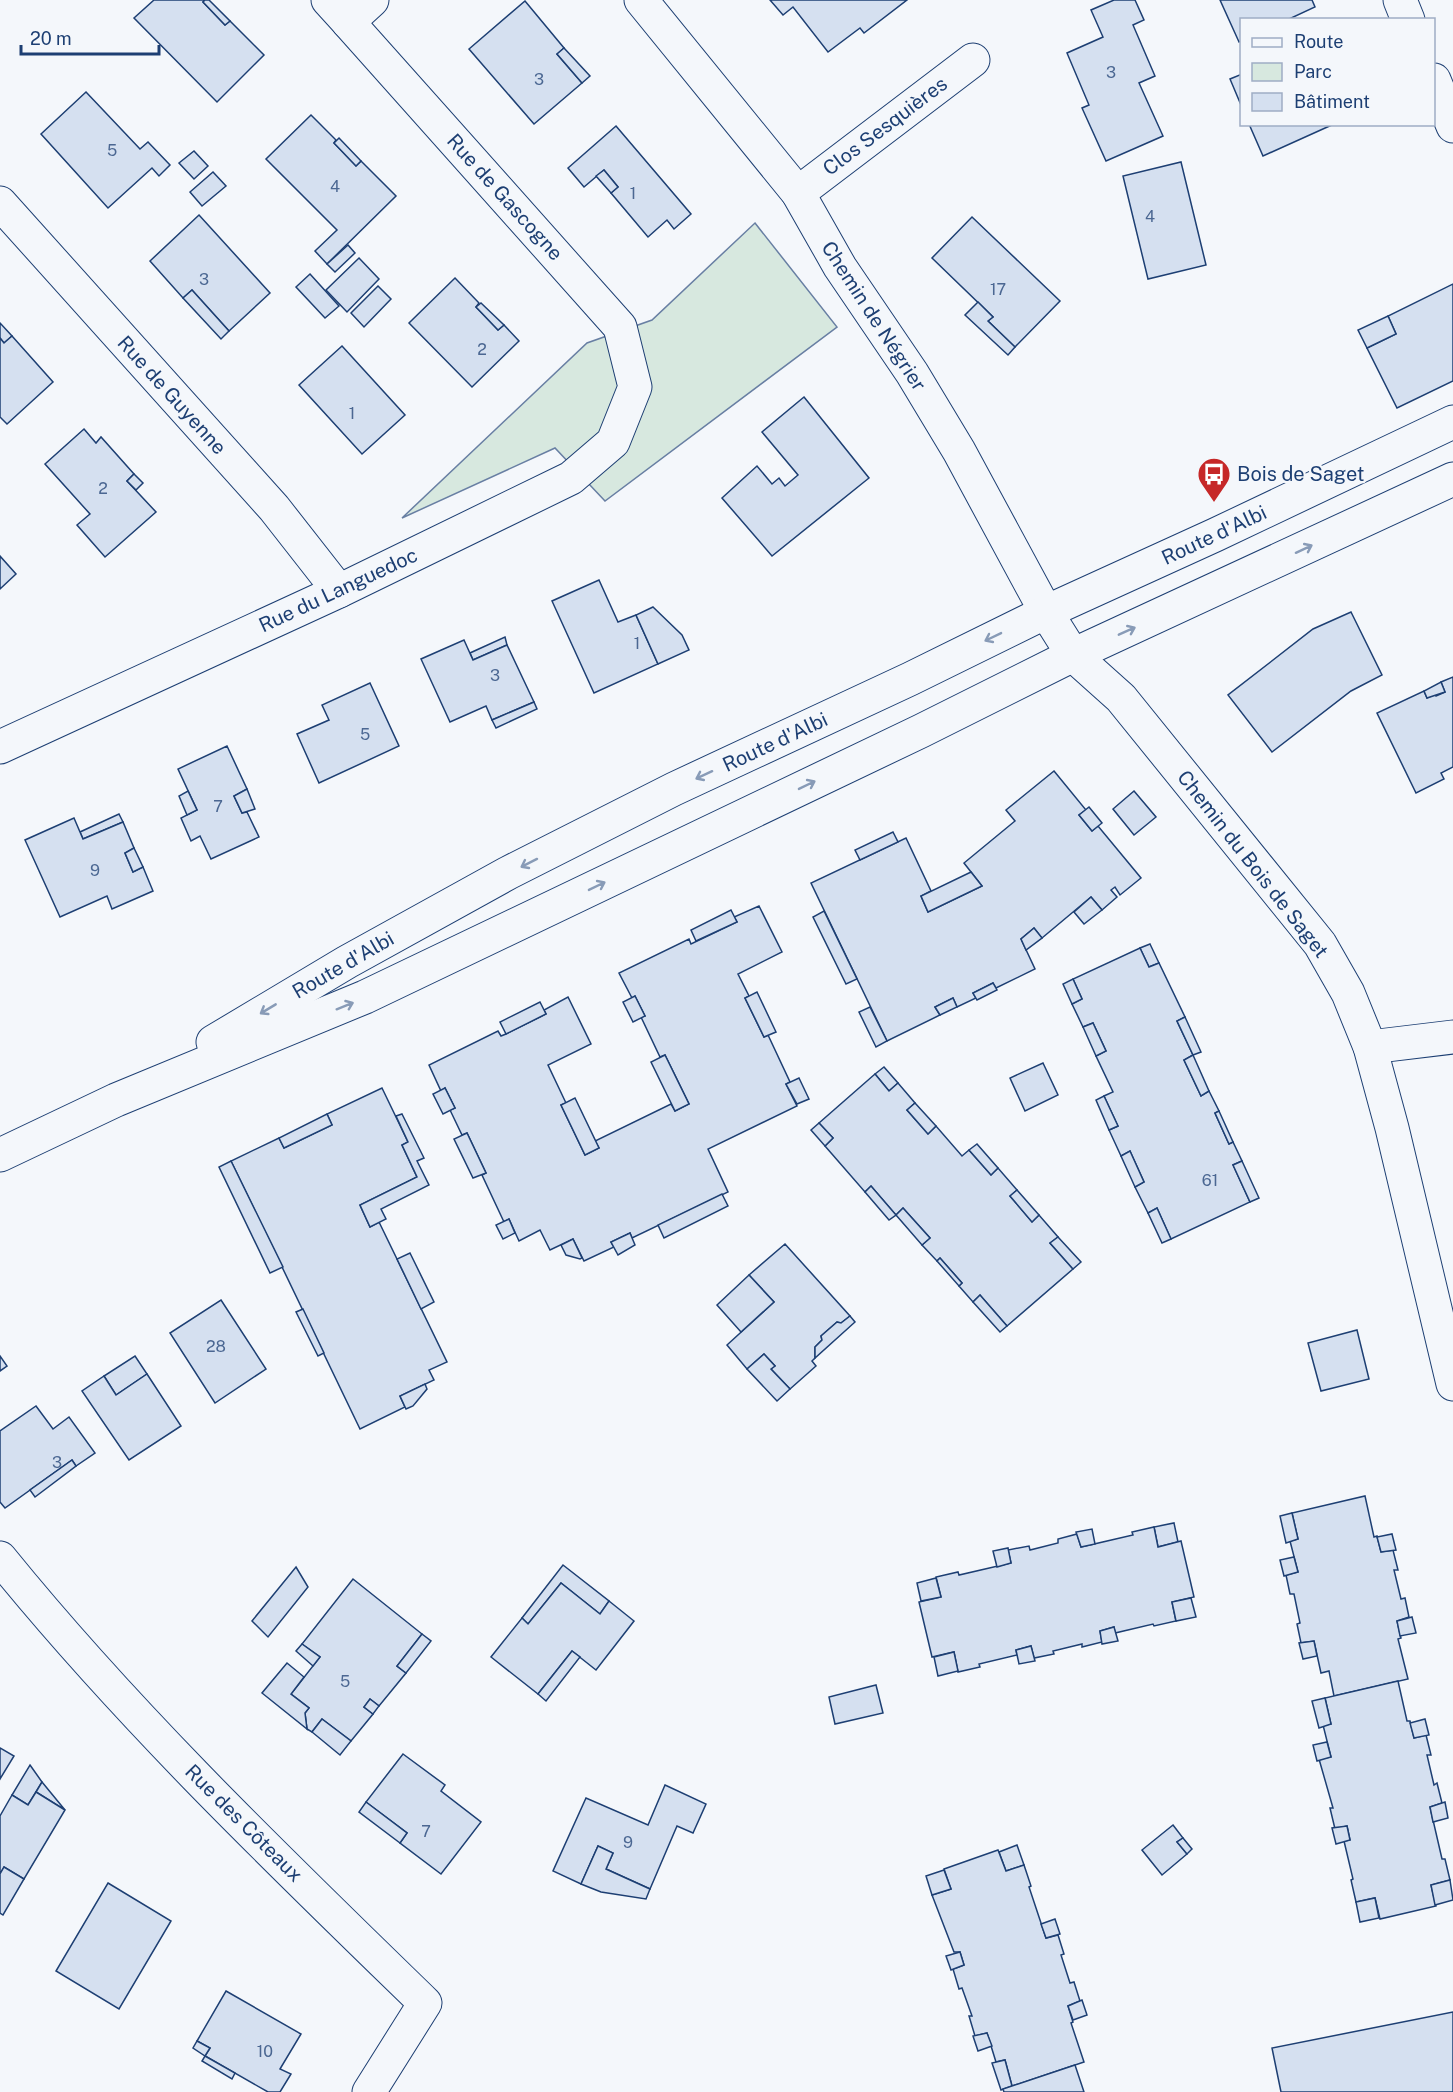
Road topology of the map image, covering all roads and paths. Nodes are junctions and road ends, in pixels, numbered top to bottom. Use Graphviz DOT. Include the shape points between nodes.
graph roads {
  1 [pos="372,0"];
  2 [pos="640,0"];
  3 [pos="1400,0"];
  4 [pos="338,11"];
  5 [pos="1407,18"];
  6 [pos="973,60"];
  7 [pos="1435,82"];
  8 [pos="1453,126"];
  9 [pos="798,193"];
  10 [pos="0,203"];
  11 [pos="636,387"];
  12 [pos="1453,422"];
  13 [pos="1453,479"];
  14 [pos="339,591"];
  15 [pos="1046,612"];
  16 [pos="1073,655"];
  17 [pos="0,747"];
  18 [pos="1453,1037"];
  19 [pos="1370,1047"];
  20 [pos="116,1100"];
  21 [pos="0,1155"];
  22 [pos="1453,1384"];
  23 [pos="0,1558"];
  24 [pos="369,2092"];
  1 -- 4 [label="street, Rue de Gascogne"];
  2 -- 9 [label="street, Chemin de Négrier"];
  3 -- 5 [label="street"];
  4 -- 11 [label="street, Rue de Gascogne" via="620,327"];
  6 -- 9 [label="street, Clos Sesquières"];
  7 -- 8 [label="street"];
  9 -- 15 [label="street, Chemin de Négrier" via="840,267 959,451"];
  10 -- 14 [label="street, Rue de Guyenne" via="274,508"];
  11 -- 14 [label="street, Rue du Languedoc" via="613,442 571,477"];
  12 -- 15 [label="street, Route d'Albi"];
  16 -- 13 [label="street, Route d'Albi, one-way"];
  14 -- 17 [label="street, Rue du Languedoc"];
  15 -- 16 [label="street, Chemin de Négrier"];
  15 -- 20 [label="street, Route d'Albi, one-way" via="674,789 508,873 347,962"];
  16 -- 19 [label="street, Chemin du Bois de Saget" via="1121,698 1320,944 1348,993"];
  20 -- 16 [label="street, Route d'Albi, one-way" via="375,992"];
  18 -- 19 [label="street"];
  19 -- 22 [label="street, Chemin du Bois de Saget"];
  20 -- 21 [label="street, Route d'Albi"];
  23 -- 24 [label="street, Rue des Côteaux" via="54,1624 243,1825 425,2002"];
}
